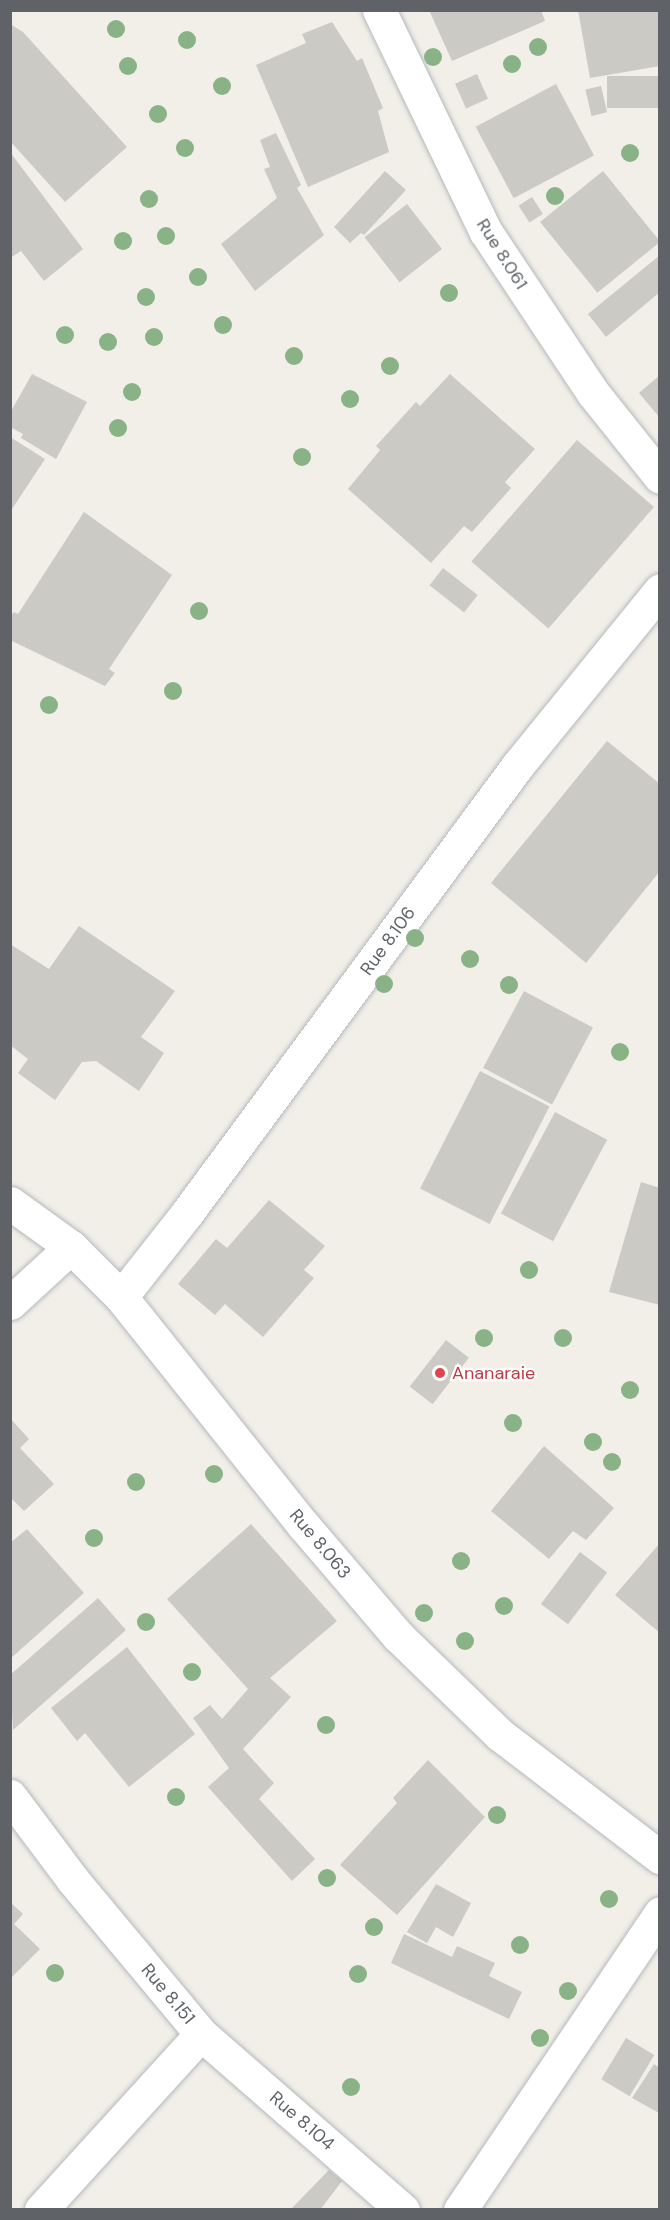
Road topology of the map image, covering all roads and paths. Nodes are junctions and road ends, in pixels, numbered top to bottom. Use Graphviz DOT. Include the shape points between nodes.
graph roads {
  1 [pos="379,10"];
  2 [pos="660,477"];
  3 [pos="660,590"];
  4 [pos="10,1203"];
  5 [pos="71,1247"];
  6 [pos="121,1297"];
  7 [pos="10,1303"];
  8 [pos="10,1796"];
  9 [pos="660,1857"];
  10 [pos="660,1914"];
  11 [pos="201,2034"];
  12 [pos="41,2210"];
  13 [pos="403,2210"];
  14 [pos="460,2210"];
  1 -- 2 [label="street, Rue 8.061" via="486,232 593,393"];
  3 -- 6 [label="street, Rue 8.106" via="518,765 188,1213"];
  4 -- 5 [label="street, Rue 8.063"];
  5 -- 6 [label="street, Rue 8.063"];
  5 -- 7 [label="street"];
  6 -- 9 [label="street, Rue 8.063" via="304,1526 398,1636 499,1734"];
  8 -- 11 [label="street, Rue 8.151" via="72,1879"];
  10 -- 14 [label="street"];
  11 -- 12 [label="street, Rue 8.151"];
  11 -- 13 [label="street, Rue 8.104"];
}
